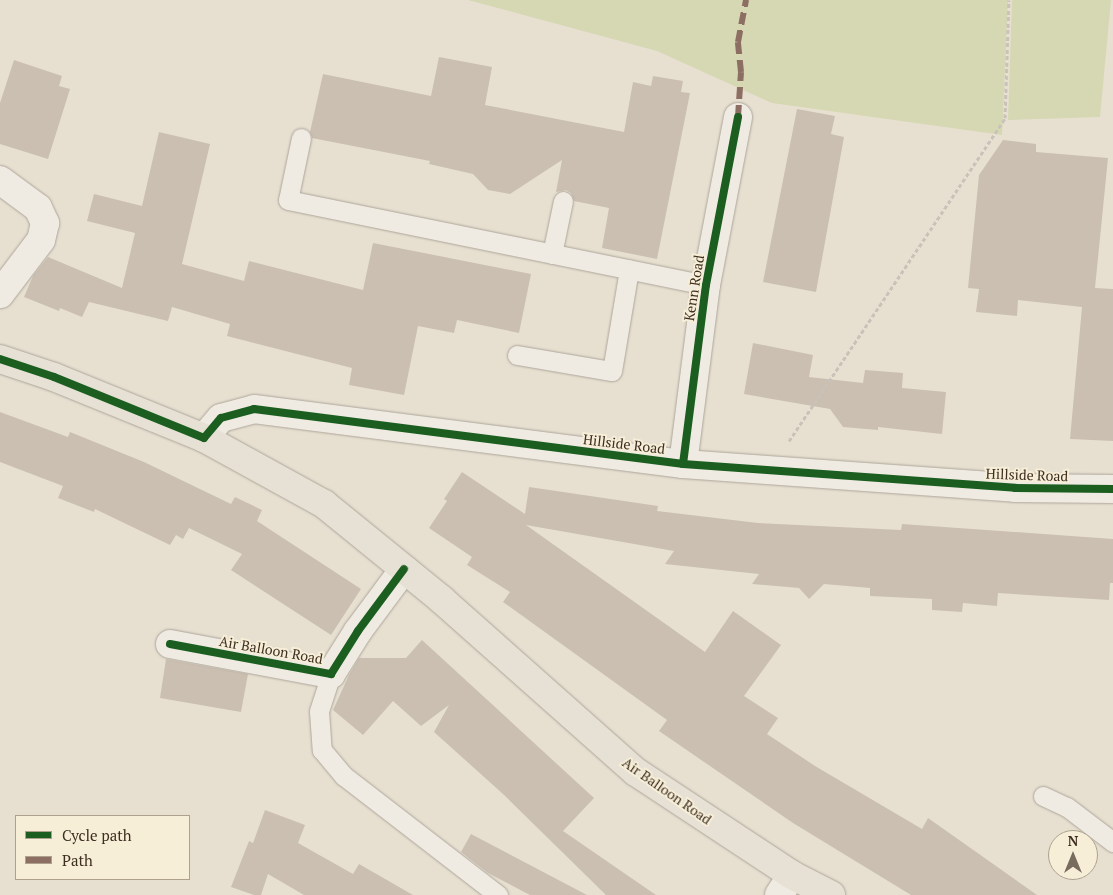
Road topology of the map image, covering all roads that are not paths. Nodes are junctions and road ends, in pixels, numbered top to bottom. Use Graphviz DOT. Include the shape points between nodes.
graph roads {
  1 [pos="738,117"];
  2 [pos="301,138"];
  3 [pos="0,180"];
  4 [pos="563,201"];
  5 [pos="552,254"];
  6 [pos="629,269"];
  7 [pos="706,285"];
  8 [pos="0,294"];
  9 [pos="517,354"];
  10 [pos="0,360"];
  11 [pos="204,438"];
  12 [pos="682,464"];
  13 [pos="1113,489"];
  14 [pos="404,569"];
  15 [pos="170,644"];
  16 [pos="331,674"];
  17 [pos="1042,796"];
  18 [pos="1113,842"];
  19 [pos="786,885"];
  20 [pos="498,895"];
  21 [pos="831,895"];
  1 -- 7 [label="street, Kenn Road"];
  2 -- 5 [label="lane" via="288,200"];
  3 -- 8 [label="street" via="38,208 46,223 41,240"];
  4 -- 5 [label="lane"];
  5 -- 6 [label="lane"];
  6 -- 7 [label="lane"];
  6 -- 9 [label="lane" via="612,371"];
  7 -- 12 [label="street, Kenn Road"];
  10 -- 11 [label="main road, Air Balloon Road" via="54,377"];
  11 -- 12 [label="street, Hillside Road" via="221,418 254,410"];
  11 -- 14 [label="main road, Air Balloon Road" via="324,504"];
  12 -- 13 [label="street, Hillside Road" via="1015,488"];
  14 -- 16 [label="street, Air Balloon Road"];
  14 -- 19 [label="main road, Air Balloon Road" via="636,772"];
  15 -- 16 [label="street, Air Balloon Road"];
  16 -- 20 [label="lane" via="319,711 322,750 344,776"];
  17 -- 18 [label="lane" via="1067,807"];
  19 -- 21 [label="main road, Air Balloon Road"];
}
